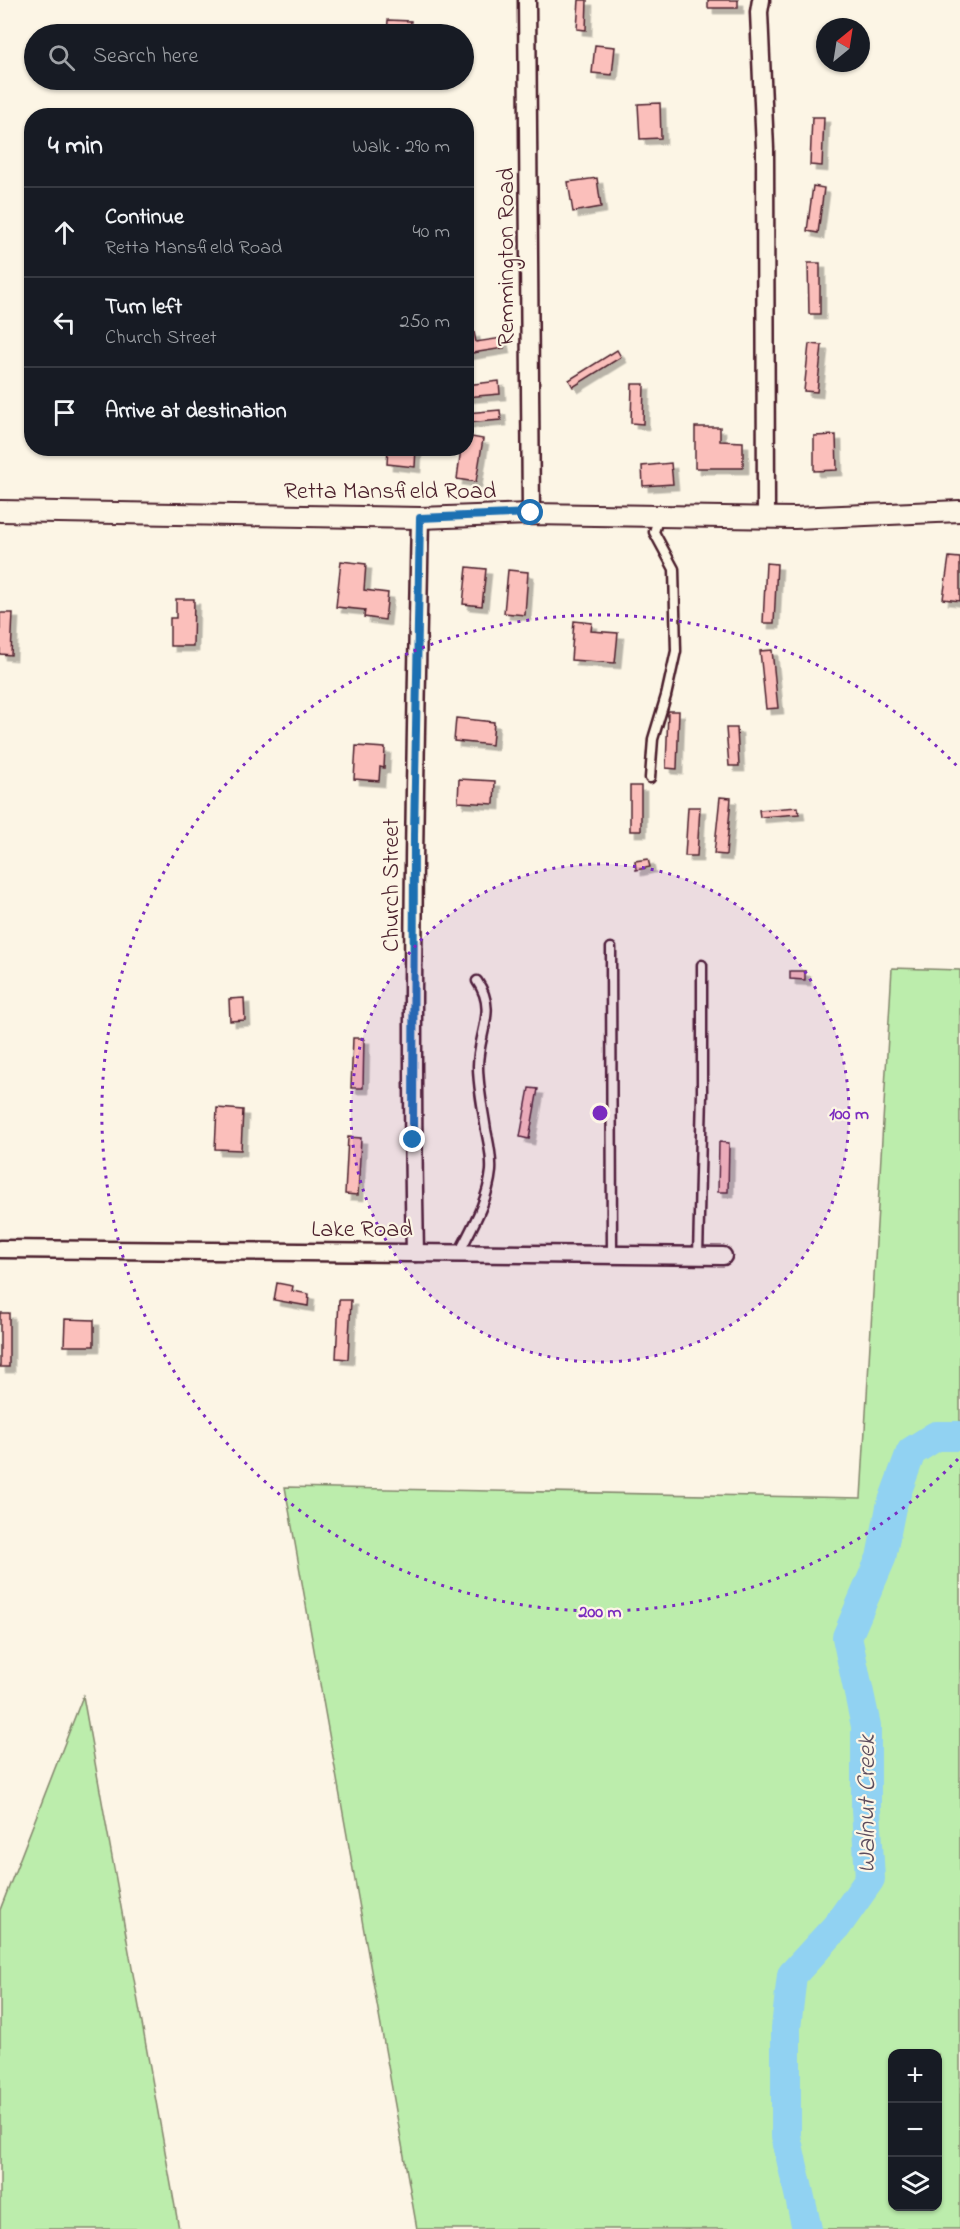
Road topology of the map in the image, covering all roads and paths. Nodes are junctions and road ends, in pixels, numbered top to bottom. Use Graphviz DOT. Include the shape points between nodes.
graph roads {
  1 [pos="527,0"];
  2 [pos="761,0"];
  3 [pos="0,511"];
  4 [pos="960,511"];
  5 [pos="531,513"];
  6 [pos="659,516"];
  7 [pos="420,518"];
  8 [pos="766,518"];
  9 [pos="650,778"];
  10 [pos="611,948"];
  11 [pos="702,965"];
  12 [pos="477,981"];
  13 [pos="0,1249"];
  14 [pos="415,1253"];
  15 [pos="459,1253"];
  16 [pos="612,1255"];
  17 [pos="698,1256"];
  18 [pos="723,1256"];
  1 -- 5 [label="street, Remmington Road"];
  2 -- 8 [label="street"];
  3 -- 7 [label="street, Retta Mansfield Road"];
  4 -- 8 [label="street, Retta Mansfield Road"];
  5 -- 6 [label="street, Retta Mansfield Road"];
  5 -- 7 [label="street, Retta Mansfield Road"];
  6 -- 8 [label="street, Retta Mansfield Road"];
  6 -- 9 [label="lane" via="654,532 674,569 676,651 652,739"];
  7 -- 14 [label="street, Church Street" via="414,847"];
  10 -- 16 [label="lane"];
  11 -- 17 [label="lane"];
  12 -- 15 [label="lane" via="485,992 488,1009 478,1066 492,1154 486,1195"];
  13 -- 14 [label="street, Lake Road"];
  14 -- 15 [label="street, Lake Road"];
  15 -- 16 [label="street, Lake Road"];
  16 -- 17 [label="street, Lake Road"];
  17 -- 18 [label="street, Lake Road"];
}
